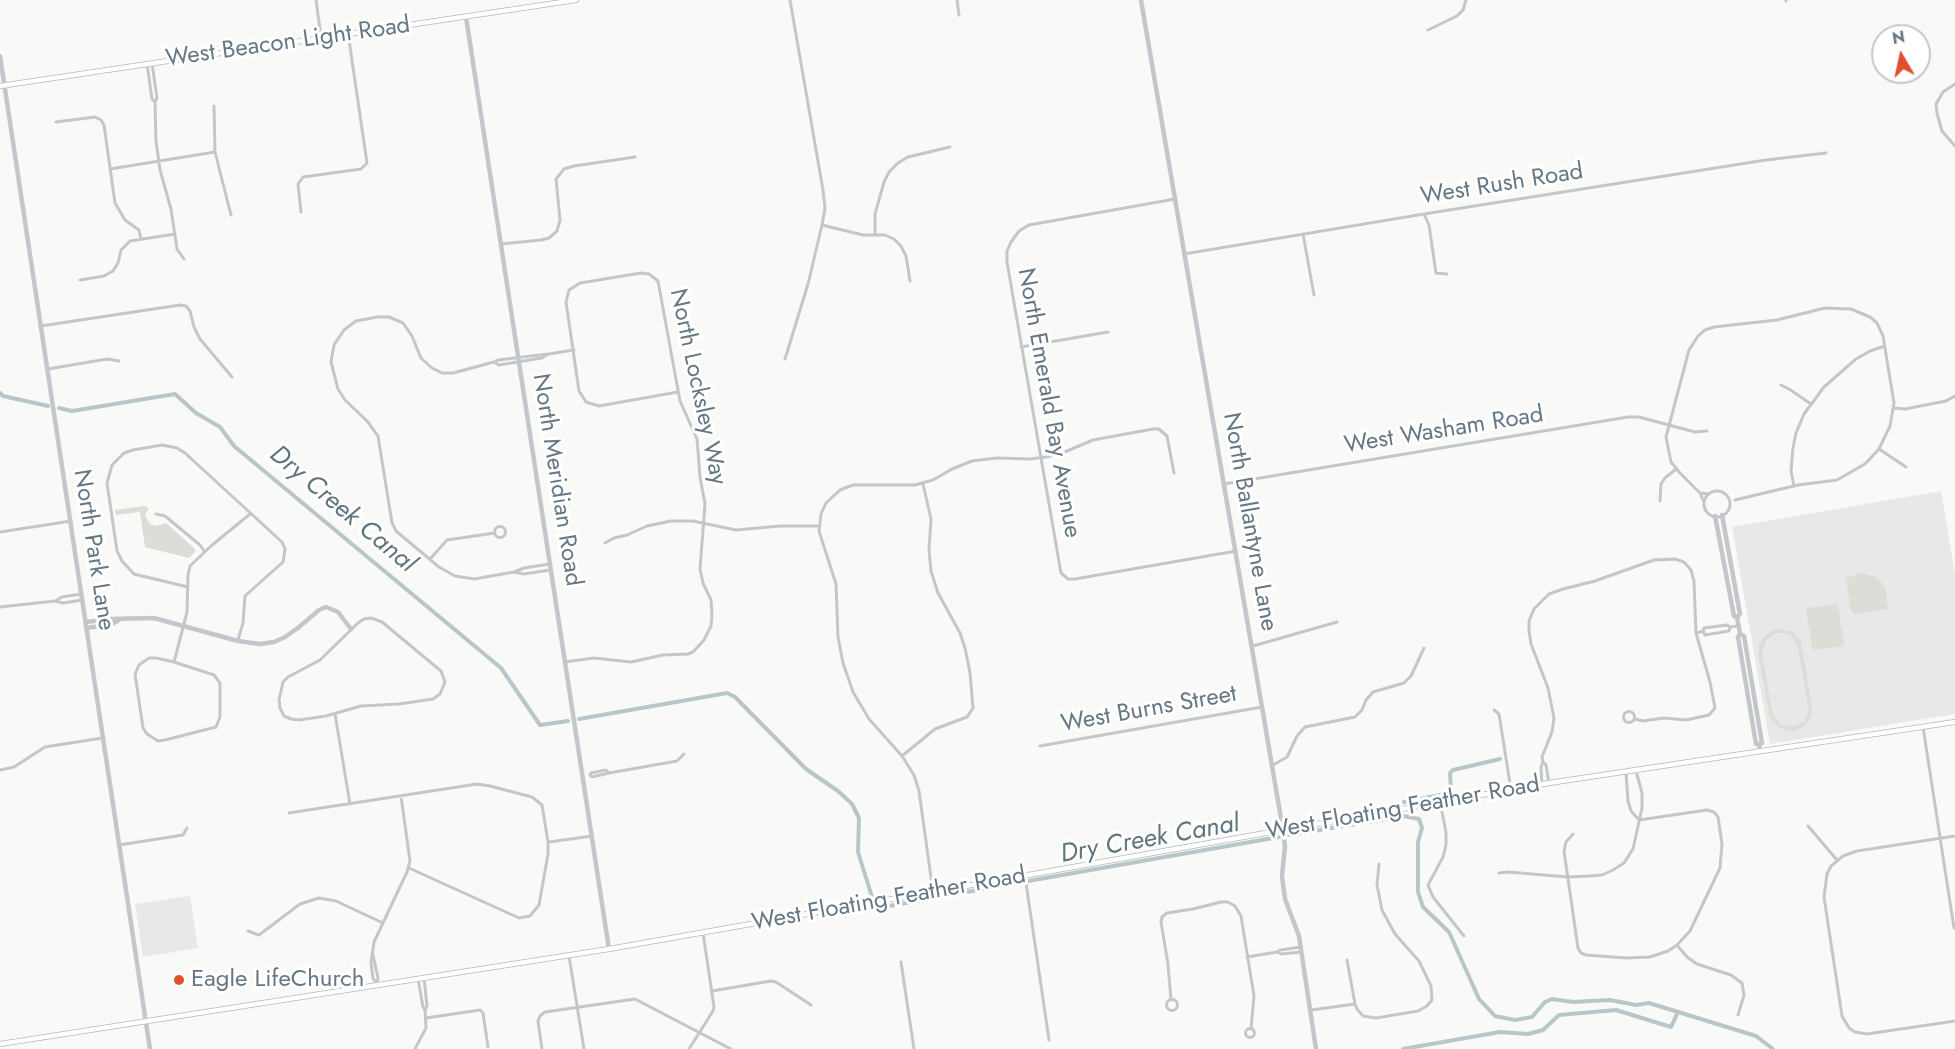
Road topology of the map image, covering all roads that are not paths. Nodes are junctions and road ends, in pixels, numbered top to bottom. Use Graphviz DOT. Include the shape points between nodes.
graph roads {
  1 [pos="316,0"];
  2 [pos="576,0"];
  3 [pos="790,0"];
  4 [pos="957,0"];
  5 [pos="1141,0"];
  6 [pos="1466,0"];
  7 [pos="561,1"];
  8 [pos="959,15"];
  9 [pos="466,17"];
  10 [pos="1428,30"];
  11 [pos="348,33"];
  12 [pos="321,37"];
  13 [pos="0,56"];
  14 [pos="149,64"];
  15 [pos="1955,84"];
  16 [pos="2,86"];
  17 [pos="214,106"];
  18 [pos="56,122"];
  19 [pos="1955,146"];
  20 [pos="950,147"];
  21 [pos="215,152"];
  22 [pos="1826,153"];
  23 [pos="635,157"];
  24 [pos="159,161"];
  25 [pos="110,169"];
  26 [pos="1175,199"];
  27 [pos="301,212"];
  28 [pos="1424,214"];
  29 [pos="231,215"];
  30 [pos="822,225"];
  31 [pos="175,234"];
  32 [pos="1304,234"];
  33 [pos="875,235"];
  34 [pos="141,239"];
  35 [pos="501,244"];
  36 [pos="1185,254"];
  37 [pos="184,259"];
  38 [pos="1447,274"];
  39 [pos="80,280"];
  40 [pos="910,281"];
  41 [pos="1314,296"];
  42 [pos="41,326"];
  43 [pos="1108,332"];
  44 [pos="1885,346"];
  45 [pos="1021,347"];
  46 [pos="574,350"];
  47 [pos="519,359"];
  48 [pos="785,359"];
  49 [pos="119,361"];
  50 [pos="48,369"];
  51 [pos="232,377"];
  52 [pos="1780,385"];
  53 [pos="678,392"];
  54 [pos="1955,396"];
  55 [pos="1811,404"];
  56 [pos="1894,408"];
  57 [pos="1669,425"];
  58 [pos="1707,431"];
  59 [pos="1879,449"];
  60 [pos="1041,458"];
  61 [pos="1905,467"];
  62 [pos="1676,469"];
  63 [pos="1174,473"];
  64 [pos="923,483"];
  65 [pos="1224,484"];
  66 [pos="1794,486"];
  67 [pos="1700,493"];
  68 [pos="1710,494"];
  69 [pos="1728,497"];
  70 [pos="1735,500"];
  71 [pos="1660,501"];
  72 [pos="1705,503"];
  73 [pos="1730,504"];
  74 [pos="156,514"];
  75 [pos="250,514"];
  76 [pos="1722,515"];
  77 [pos="1715,516"];
  78 [pos="71,521"];
  79 [pos="704,523"];
  80 [pos="819,526"];
  81 [pos="0,532"];
  82 [pos="495,533"];
  83 [pos="605,543"];
  84 [pos="204,551"];
  85 [pos="1236,551"];
  86 [pos="430,559"];
  87 [pos="551,567"];
  88 [pos="188,587"];
  89 [pos="82,597"];
  90 [pos="0,607"];
  91 [pos="1737,617"];
  92 [pos="1337,622"];
  93 [pos="86,625"];
  94 [pos="182,626"];
  95 [pos="1738,626"];
  96 [pos="351,629"];
  97 [pos="1696,633"];
  98 [pos="238,641"];
  99 [pos="1253,646"];
  100 [pos="1424,648"];
  101 [pos="174,662"];
  102 [pos="565,662"];
  103 [pos="1263,707"];
  104 [pos="1494,710"];
  105 [pos="335,713"];
  106 [pos="1635,719"];
  107 [pos="1955,722"];
  108 [pos="1923,727"];
  109 [pos="103,738"];
  110 [pos="1040,746"];
  111 [pos="1760,747"];
  112 [pos="684,754"];
  113 [pos="902,756"];
  114 [pos="1543,762"];
  115 [pos="1273,765"];
  116 [pos="0,770"];
  117 [pos="1636,771"];
  118 [pos="1626,773"];
  119 [pos="582,777"];
  120 [pos="1550,783"];
  121 [pos="1542,784"];
  122 [pos="1511,790"];
  123 [pos="401,796"];
  124 [pos="1440,802"];
  125 [pos="350,804"];
  126 [pos="289,813"];
  127 [pos="1639,820"];
  128 [pos="1808,826"];
  129 [pos="188,828"];
  130 [pos="1283,830"];
  131 [pos="1573,834"];
  132 [pos="592,836"];
  133 [pos="1955,836"];
  134 [pos="1940,839"];
  135 [pos="548,842"];
  136 [pos="119,845"];
  137 [pos="1837,860"];
  138 [pos="1378,864"];
  139 [pos="409,868"];
  140 [pos="1499,873"];
  141 [pos="1026,876"];
  142 [pos="1568,877"];
  143 [pos="933,892"];
  144 [pos="383,923"];
  145 [pos="1954,928"];
  146 [pos="248,931"];
  147 [pos="703,933"];
  148 [pos="1464,936"];
  149 [pos="1677,945"];
  150 [pos="609,949"];
  151 [pos="1301,949"];
  152 [pos="569,955"];
  153 [pos="1247,957"];
  154 [pos="1347,960"];
  155 [pos="901,962"];
  156 [pos="421,979"];
  157 [pos="377,985"];
  158 [pos="712,991"];
  159 [pos="1171,1000"];
  160 [pos="1355,1004"];
  161 [pos="811,1005"];
  162 [pos="577,1007"];
  163 [pos="1311,1011"];
  164 [pos="1738,1015"];
  165 [pos="426,1018"];
  166 [pos="1955,1021"];
  167 [pos="146,1022"];
  168 [pos="1251,1029"];
  169 [pos="700,1032"];
  170 [pos="1049,1040"];
  171 [pos="0,1044"];
  172 [pos="488,1047"];
  173 [pos="150,1049"];
  174 [pos="415,1049"];
  175 [pos="542,1049"];
  176 [pos="584,1049"];
  177 [pos="689,1049"];
  178 [pos="731,1049"];
  179 [pos="914,1049"];
  180 [pos="1316,1049"];
  1 -- 12 [label="street"];
  2 -- 7 [label="main road, West Beacon Light Road"];
  3 -- 30 [label="street" via="823,190"];
  4 -- 8 [label="street"];
  5 -- 26 [label="street, North Ballantyne Lane"];
  6 -- 10 [label="street" via="1457,16"];
  7 -- 9 [label="main road, West Beacon Light Road"];
  9 -- 11 [label="main road, West Beacon Light Road"];
  9 -- 35 [label="street, North Meridian Road"];
  11 -- 12 [label="main road, West Beacon Light Road"];
  11 -- 27 [label="street" via="367,163 361,169 303,177 298,184"];
  12 -- 14 [label="main road, West Beacon Light Road"];
  13 -- 16 [label="street, North Park Lane"];
  14 -- 16 [label="main road, West Beacon Light Road"];
  14 -- 24 [label="street" via="157,98"];
  15 -- 19 [label="street" via="1943,92 1936,113 1942,131"];
  16 -- 42 [label="street, North Park Lane"];
  17 -- 21 [label="street"];
  18 -- 25 [label="street" via="95,117 101,120"];
  20 -- 33 [label="street" via="908,157 890,172 875,214"];
  21 -- 24 [label="street"];
  21 -- 29 [label="street"];
  22 -- 28 [label="street, West Rush Road"];
  23 -- 35 [label="street" via="564,169 556,179 560,220 557,231 541,240"];
  24 -- 25 [label="street"];
  24 -- 31 [label="street"];
  25 -- 34 [label="street" via="115,203 125,220 139,230"];
  26 -- 36 [label="street, North Ballantyne Lane"];
  26 -- 45 [label="street, North Emerald Bay Avenue" via="1034,223 1015,235 1007,262"];
  28 -- 32 [label="street, West Rush Road"];
  28 -- 38 [label="street" via="1436,273"];
  30 -- 33 [label="street"];
  30 -- 48 [label="street"];
  31 -- 34 [label="street"];
  31 -- 37 [label="street" via="177,249"];
  32 -- 36 [label="street, West Rush Road"];
  32 -- 41 [label="street"];
  33 -- 40 [label="street" via="889,236 897,242 906,256"];
  34 -- 39 [label="street" via="124,245 113,271"];
  35 -- 47 [label="street, North Meridian Road"];
  36 -- 65 [label="street, North Ballantyne Lane"];
  42 -- 50 [label="street, North Park Lane"];
  42 -- 51 [label="street" via="186,306 200,339"];
  43 -- 45 [label="street"];
  44 -- 55 [label="street" via="1856,359"];
  44 -- 56 [label="street"];
  44 -- 57 [label="street" via="1877,323 1865,313 1851,309 1825,308 1777,320 1714,327 1698,336 1689,350"];
  45 -- 60 [label="street, North Emerald Bay Avenue"];
  46 -- 47 [label="street"];
  46 -- 53 [label="street" via="579,391 586,402 599,406"];
  46 -- 53 [label="street, North Locksley Way" via="566,302 569,290 580,283 641,273 654,277 660,286"];
  47 -- 86 [label="street" via="442,373 421,358 409,330 397,319 365,318 350,325 339,337 332,354 332,370 345,400 378,436 393,528"];
  47 -- 87 [label="street, North Meridian Road"];
  49 -- 50 [label="street" via="107,359"];
  50 -- 78 [label="street, North Park Lane"];
  52 -- 55 [label="street"];
  53 -- 79 [label="street, North Locksley Way" via="696,436"];
  54 -- 56 [label="street" via="1946,401"];
  55 -- 66 [label="street" via="1796,433 1791,471"];
  56 -- 59 [label="street"];
  57 -- 58 [label="street, West Washam Road"];
  57 -- 62 [label="street" via="1667,445"];
  57 -- 65 [label="street, West Washam Road" via="1628,417"];
  59 -- 61 [label="street"];
  59 -- 66 [label="street" via="1865,464 1837,480"];
  60 -- 63 [label="street" via="1093,440 1160,429 1167,436"];
  60 -- 64 [label="street" via="982,459"];
  60 -- 85 [label="street, North Emerald Bay Avenue" via="1064,576 1075,579"];
  62 -- 67 [label="street"];
  62 -- 71 [label="street" via="1661,484"];
  64 -- 80 [label="street" via="846,487 826,503"];
  64 -- 113 [label="street" via="931,519 930,571 965,648 973,708 967,717 935,729"];
  65 -- 85 [label="street, North Ballantyne Lane"];
  66 -- 70 [label="street"];
  67 -- 68 [label="street"];
  67 -- 72 [label="street"];
  68 -- 69 [label="street" via="1720,491"];
  68 -- 72 [label="street"];
  69 -- 70 [label="street"];
  69 -- 73 [label="street"];
  70 -- 73 [label="street"];
  72 -- 77 [label="street" via="1708,512"];
  73 -- 76 [label="street"];
  74 -- 84 [label="street" via="165,516"];
  75 -- 84 [label="street"];
  75 -- 88 [label="street" via="177,448 162,445 133,450 112,465 107,483 117,551 122,561 134,574"];
  75 -- 98 [label="street" via="282,542 285,559 244,596"];
  76 -- 77 [label="street"];
  76 -- 91 [label="street" via="1740,615"];
  77 -- 91 [label="street"];
  78 -- 81 [label="street"];
  78 -- 89 [label="street, North Park Lane"];
  79 -- 80 [label="street" via="736,530"];
  79 -- 83 [label="street" via="658,523"];
  79 -- 102 [label="street, North Locksley Way" via="700,569 712,616 702,644 688,654 631,662 594,658"];
  80 -- 113 [label="street" via="820,541 836,585 838,637 847,678 869,719"];
  82 -- 86 [label="street" via="447,540"];
  84 -- 88 [label="street" via="190,566"];
  85 -- 99 [label="street, North Ballantyne Lane"];
  86 -- 87 [label="street" via="449,573 474,579"];
  87 -- 102 [label="street, North Meridian Road"];
  88 -- 94 [label="street"];
  89 -- 90 [label="street" via="63,603"];
  89 -- 93 [label="street, North Park Lane"];
  91 -- 95 [label="street"];
  92 -- 99 [label="street"];
  93 -- 94 [label="street" via="112,624 134,617"];
  93 -- 109 [label="street, North Park Lane"];
  94 -- 98 [label="street"];
  94 -- 101 [label="street"];
  95 -- 97 [label="street" via="1730,627 1729,631"];
  95 -- 111 [label="street" via="1744,636"];
  96 -- 98 [label="street" via="338,612 326,607 274,642"];
  96 -- 105 [label="street" via="320,660 288,677 280,693 280,708 291,719"];
  96 -- 105 [label="street" via="364,619 377,619 438,668 445,682 443,691 433,699 361,706"];
  97 -- 106 [label="street" via="1715,703 1713,712 1682,720"];
  97 -- 114 [label="street" via="1694,580 1684,562 1675,559 1642,564 1549,594 1529,621 1554,718"];
  99 -- 103 [label="street, North Ballantyne Lane"];
  100 -- 115 [label="street" via="1408,680 1373,692 1355,717 1305,727 1287,757"];
  101 -- 101 [label="street" via="211,672 217,678 220,717 210,730 158,741 144,729 135,674 148,658"];
  102 -- 119 [label="street, North Meridian Road"];
  103 -- 110 [label="street, West Burns Street"];
  103 -- 115 [label="street, North Ballantyne Lane"];
  104 -- 122 [label="street" via="1499,714"];
  105 -- 125 [label="street"];
  107 -- 108 [label="main road, West Floating Feather Road"];
  108 -- 111 [label="main road, West Floating Feather Road"];
  108 -- 134 [label="street"];
  109 -- 116 [label="street" via="45,747 14,767"];
  109 -- 136 [label="street, North Park Lane"];
  111 -- 117 [label="main road, West Floating Feather Road"];
  112 -- 119 [label="street" via="677,761"];
  113 -- 143 [label="street" via="918,786"];
  114 -- 120 [label="street"];
  114 -- 121 [label="street"];
  115 -- 130 [label="street, North Ballantyne Lane"];
  117 -- 118 [label="main road, West Floating Feather Road"];
  117 -- 127 [label="street" via="1642,793"];
  118 -- 120 [label="main road, West Floating Feather Road"];
  118 -- 127 [label="street" via="1628,801"];
  119 -- 132 [label="street, North Meridian Road"];
  120 -- 121 [label="main road, West Floating Feather Road"];
  121 -- 122 [label="main road, West Floating Feather Road"];
  122 -- 124 [label="main road, West Floating Feather Road"];
  123 -- 125 [label="street"];
  123 -- 135 [label="street" via="482,784 532,797 542,805"];
  123 -- 139 [label="street"];
  124 -- 130 [label="main road, West Floating Feather Road"];
  124 -- 148 [label="street" via="1446,845 1428,885"];
  125 -- 126 [label="street"];
  127 -- 142 [label="street" via="1633,849 1624,863 1602,875"];
  127 -- 149 [label="street" via="1707,810 1718,817 1720,868 1690,931"];
  128 -- 137 [label="street"];
  129 -- 136 [label="street" via="183,835"];
  130 -- 141 [label="main road, West Floating Feather Road"];
  130 -- 151 [label="street, North Ballantyne Lane" via="1284,892"];
  131 -- 142 [label="street" via="1564,851"];
  132 -- 135 [label="street"];
  132 -- 150 [label="street, North Meridian Road"];
  133 -- 134 [label="street"];
  134 -- 137 [label="street" via="1857,851"];
  134 -- 145 [label="street"];
  135 -- 139 [label="street" via="539,905 530,916 519,918"];
  136 -- 167 [label="street, North Park Lane"];
  137 -- 166 [label="street" via="1827,874 1824,897 1842,1016 1849,1028 1861,1034"];
  138 -- 160 [label="street" via="1377,890 1382,910 1395,934 1419,961 1431,986 1432,1000 1418,1011 1376,1018 1364,1016"];
  139 -- 144 [label="street"];
  140 -- 142 [label="street"];
  141 -- 143 [label="main road, West Floating Feather Road"];
  141 -- 170 [label="street"];
  142 -- 149 [label="street" via="1581,953 1650,957"];
  143 -- 147 [label="main road, West Floating Feather Road"];
  144 -- 146 [label="street" via="336,901 319,898 300,904 259,934"];
  144 -- 157 [label="street" via="371,963"];
  147 -- 150 [label="main road, West Floating Feather Road"];
  147 -- 158 [label="street"];
  149 -- 164 [label="street" via="1693,962 1731,975 1742,983 1744,995"];
  150 -- 152 [label="main road, West Floating Feather Road"];
  151 -- 153 [label="street"];
  151 -- 163 [label="street, North Ballantyne Lane"];
  152 -- 156 [label="main road, West Floating Feather Road"];
  152 -- 162 [label="street"];
  153 -- 159 [label="street" via="1241,916 1228,902 1167,913 1161,922"];
  153 -- 168 [label="street" via="1254,996"];
  154 -- 160 [label="street"];
  155 -- 179 [label="street"];
  156 -- 157 [label="main road, West Floating Feather Road"];
  156 -- 165 [label="street" via="428,1006"];
  157 -- 167 [label="main road, West Floating Feather Road"];
  158 -- 161 [label="street" via="771,981"];
  158 -- 169 [label="street" via="713,1011"];
  160 -- 163 [label="street"];
  162 -- 169 [label="street" via="635,999"];
  162 -- 175 [label="street" via="540,1016"];
  162 -- 176 [label="street"];
  163 -- 180 [label="street, North Ballantyne Lane"];
  165 -- 172 [label="street" via="480,1010"];
  165 -- 174 [label="street" via="426,1028"];
  167 -- 171 [label="main road, West Floating Feather Road"];
  167 -- 173 [label="street, North Park Lane"];
  169 -- 177 [label="street"];
  169 -- 178 [label="street"];
}
